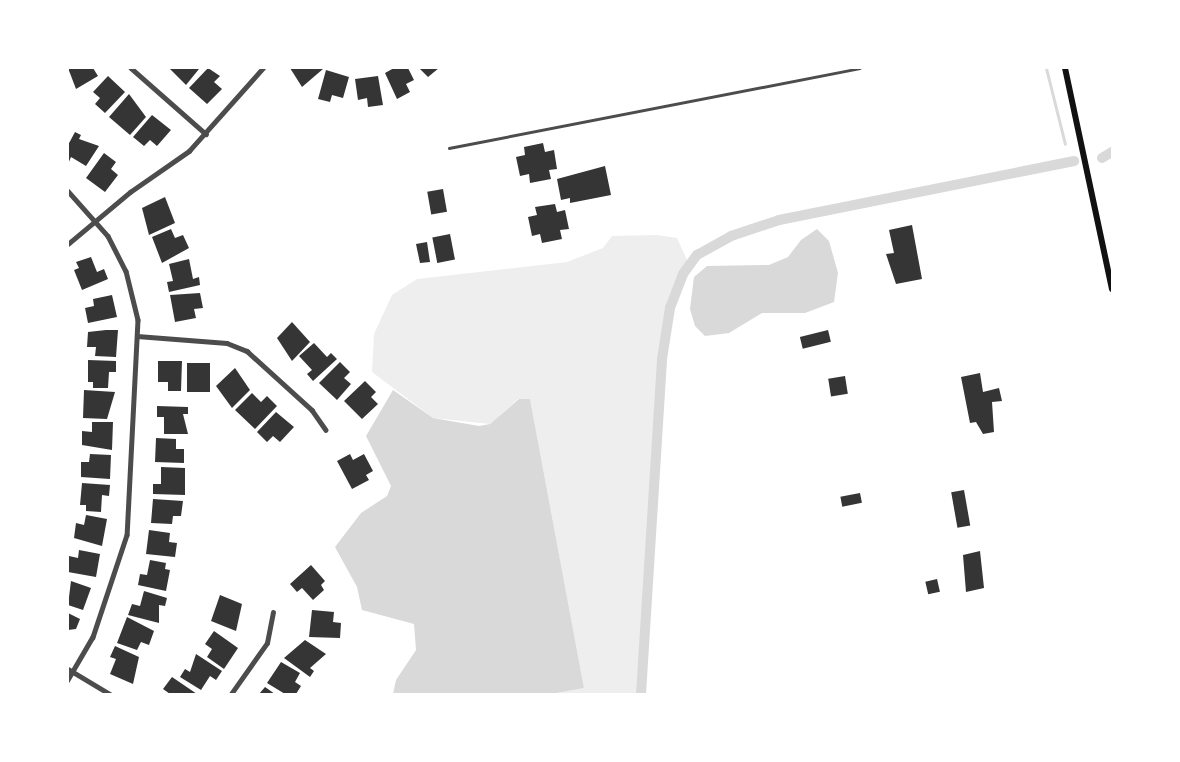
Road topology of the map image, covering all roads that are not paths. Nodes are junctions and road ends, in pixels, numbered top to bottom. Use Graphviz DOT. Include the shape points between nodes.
graph roads {
  1 [pos="131,68"];
  2 [pos="263,68"];
  3 [pos="858,68"];
  4 [pos="1065,68"];
  5 [pos="206,134"];
  6 [pos="449,148"];
  7 [pos="68,191"];
  8 [pos="95,220"];
  9 [pos="68,244"];
  10 [pos="1112,289"];
  11 [pos="137,336"];
  12 [pos="326,430"];
  13 [pos="274,613"];
  14 [pos="70,670"];
  15 [pos="68,680"];
  16 [pos="110,694"];
  17 [pos="231,694"];
  1 -- 5 [label="street"];
  2 -- 5 [label="street"];
  3 -- 6 [label="lane"];
  4 -- 10 [label="main road"];
  5 -- 8 [label="street"];
  7 -- 8 [label="street"];
  8 -- 9 [label="street"];
  8 -- 11 [label="street" via="132,287"];
  11 -- 12 [label="street" via="227,342 247,351 312,410"];
  11 -- 14 [label="street" via="127,535 94,637"];
  13 -- 17 [label="street" via="267,643"];
  14 -- 15 [label="street"];
  14 -- 16 [label="street"];
}
